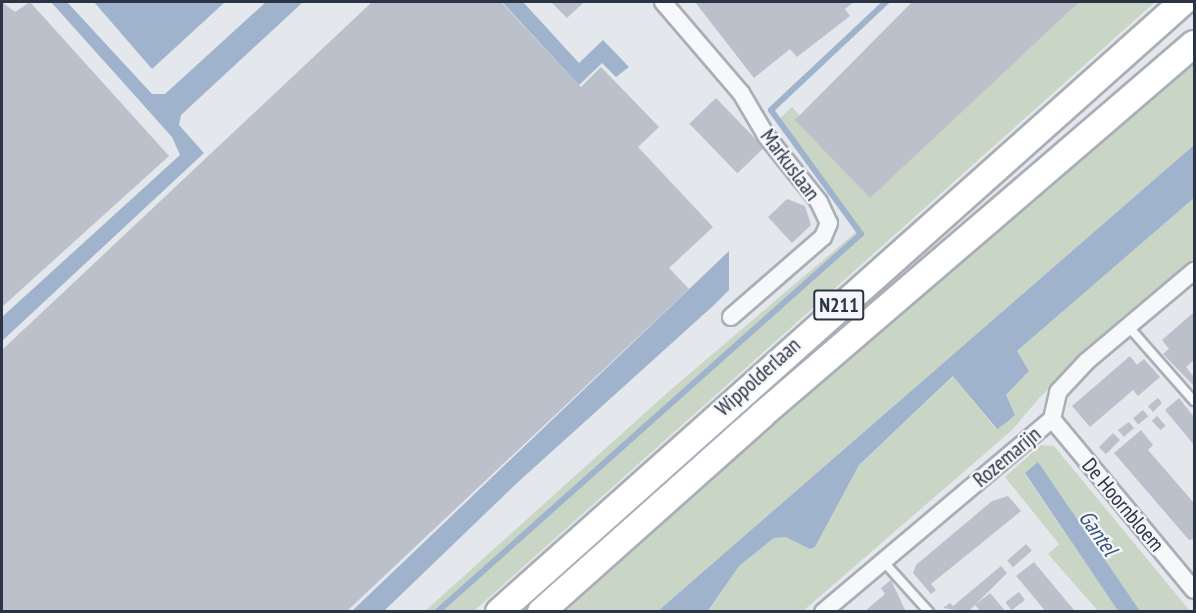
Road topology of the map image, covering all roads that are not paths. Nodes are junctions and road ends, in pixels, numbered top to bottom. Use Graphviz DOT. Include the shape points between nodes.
graph roads {
  1 [pos="663,2"];
  2 [pos="1183,2"];
  3 [pos="1194,44"];
  4 [pos="1194,270"];
  5 [pos="730,317"];
  6 [pos="1128,326"];
  7 [pos="1194,401"];
  8 [pos="1052,419"];
  9 [pos="884,561"];
  10 [pos="1194,590"];
  11 [pos="499,612"];
  12 [pos="541,612"];
  13 [pos="824,612"];
  14 [pos="928,612"];
  1 -- 5 [label="street, Markuslaan" via="741,93 767,137 819,202 829,223 823,237"];
  2 -- 11 [label="main road, Wippolderlaan / N211"];
  3 -- 12 [label="main road, Wippolderlaan / N211" via="763,414"];
  4 -- 6 [label="street, Rozemarijn"];
  6 -- 7 [label="lane"];
  6 -- 8 [label="street, Rozemarijn" via="1058,392"];
  8 -- 9 [label="street, Rozemarijn"];
  8 -- 10 [label="street, De Hoornbloem"];
  9 -- 13 [label="street, Rozemarijn"];
  9 -- 14 [label="lane"];
}
